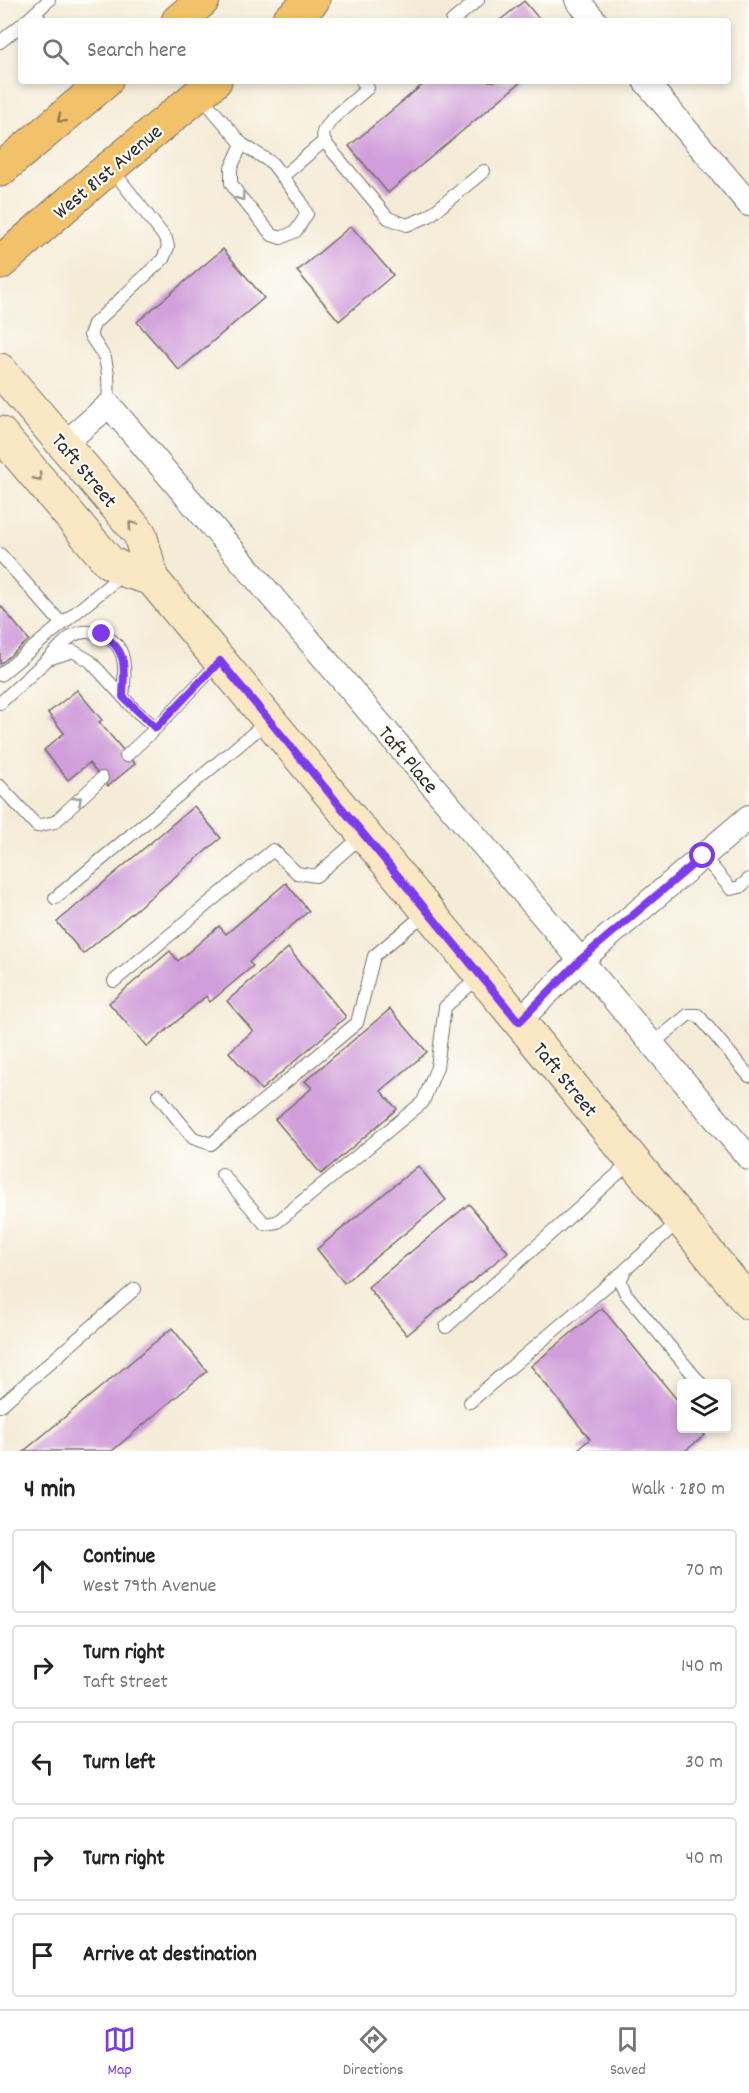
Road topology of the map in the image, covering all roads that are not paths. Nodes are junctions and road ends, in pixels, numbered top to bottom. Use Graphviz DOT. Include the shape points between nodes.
graph roads {
  1 [pos="49,0"];
  2 [pos="203,0"];
  3 [pos="478,0"];
  4 [pos="577,0"];
  5 [pos="34,18"];
  6 [pos="182,18"];
  7 [pos="456,18"];
  8 [pos="592,18"];
  9 [pos="18,27"];
  10 [pos="0,42"];
  11 [pos="98,84"];
  12 [pos="367,84"];
  13 [pos="648,84"];
  14 [pos="207,87"];
  15 [pos="324,141"];
  16 [pos="242,144"];
  17 [pos="110,167"];
  18 [pos="0,170"];
  19 [pos="484,171"];
  20 [pos="282,177"];
  21 [pos="749,204"];
  22 [pos="0,263"];
  23 [pos="0,370"];
  24 [pos="109,405"];
  25 [pos="63,444"];
  26 [pos="7,445"];
  27 [pos="1,555"];
  28 [pos="139,575"];
  29 [pos="62,624"];
  30 [pos="48,659"];
  31 [pos="220,661"];
  32 [pos="0,675"];
  33 [pos="123,697"];
  34 [pos="0,703"];
  35 [pos="269,720"];
  36 [pos="156,728"];
  37 [pos="126,756"];
  38 [pos="102,778"];
  39 [pos="0,786"];
  40 [pos="749,817"];
  41 [pos="364,835"];
  42 [pos="703,856"];
  43 [pos="749,879"];
  44 [pos="55,898"];
  45 [pos="428,911"];
  46 [pos="580,960"];
  47 [pos="481,975"];
  48 [pos="114,981"];
  49 [pos="519,1022"];
  50 [pos="652,1044"];
  51 [pos="749,1076"];
  52 [pos="158,1095"];
  53 [pos="746,1147"];
  54 [pos="633,1160"];
  55 [pos="222,1174"];
  56 [pos="681,1219"];
  57 [pos="625,1270"];
  58 [pos="135,1288"];
  59 [pos="749,1303"];
  60 [pos="446,1327"];
  61 [pos="699,1379"];
  62 [pos="470,1402"];
  63 [pos="0,1406"];
  1 -- 5 [label="lane"];
  2 -- 6 [label="main road"];
  3 -- 7 [label="lane"];
  4 -- 8 [label="street"];
  9 -- 10 [label="lane"];
  11 -- 18 [label="main road, one-way"];
  12 -- 15 [label="lane" via="332,119 323,132"];
  13 -- 21 [label="street"];
  14 -- 16 [label="lane"];
  14 -- 17 [label="main road, West 81st Avenue"];
  15 -- 19 [label="lane" via="388,218 407,225 429,216"];
  15 -- 20 [label="lane"];
  16 -- 20 [label="lane" via="272,163"];
  16 -- 20 [label="lane, one-way" via="231,168 231,183 272,236 281,238 296,231 307,214"];
  17 -- 22 [label="main road, West 81st Avenue"];
  17 -- 24 [label="lane" via="166,238 168,247 163,259 94,324 90,335 105,358"];
  23 -- 25 [label="main road, Taft Street"];
  24 -- 25 [label="street"];
  24 -- 46 [label="street, Taft Place"];
  28 -- 25 [label="main road, Taft Street, one-way" via="140,534"];
  26 -- 28 [label="main road, Taft Street, one-way" via="109,562"];
  27 -- 29 [label="lane"];
  28 -- 29 [label="lane"];
  28 -- 31 [label="main road, Taft Street"];
  29 -- 32 [label="lane"];
  30 -- 33 [label="lane" via="74,651 90,661"];
  30 -- 33 [label="lane" via="73,636 102,634 122,653"];
  30 -- 34 [label="lane"];
  31 -- 35 [label="main road, Taft Street"];
  31 -- 36 [label="lane"];
  33 -- 36 [label="lane"];
  35 -- 41 [label="main road, Taft Street"];
  35 -- 44 [label="lane"];
  36 -- 37 [label="lane"];
  39 -- 38 [label="lane, one-way" via="37,826 55,822"];
  40 -- 42 [label="street"];
  41 -- 45 [label="main road, Taft Street"];
  41 -- 48 [label="lane" via="316,876 297,873 273,850"];
  42 -- 43 [label="lane" via="731,889"];
  42 -- 46 [label="street"];
  45 -- 47 [label="main road, Taft Street"];
  45 -- 52 [label="lane" via="374,956 357,1023 211,1144 193,1138"];
  46 -- 49 [label="street"];
  46 -- 50 [label="street, Taft Place"];
  47 -- 49 [label="main road, Taft Street"];
  47 -- 55 [label="lane" via="445,1007 437,1067 423,1102 277,1222 266,1224"];
  49 -- 54 [label="main road, Taft Street"];
  50 -- 51 [label="lane" via="688,1015 698,1015"];
  50 -- 53 [label="street, Taft Place"];
  54 -- 56 [label="main road, Taft Street"];
  54 -- 60 [label="lane"];
  56 -- 57 [label="lane"];
  56 -- 59 [label="main road, Taft Street"];
  57 -- 61 [label="lane" via="620,1281 626,1294"];
  57 -- 62 [label="lane"];
  58 -- 63 [label="lane"];
}
